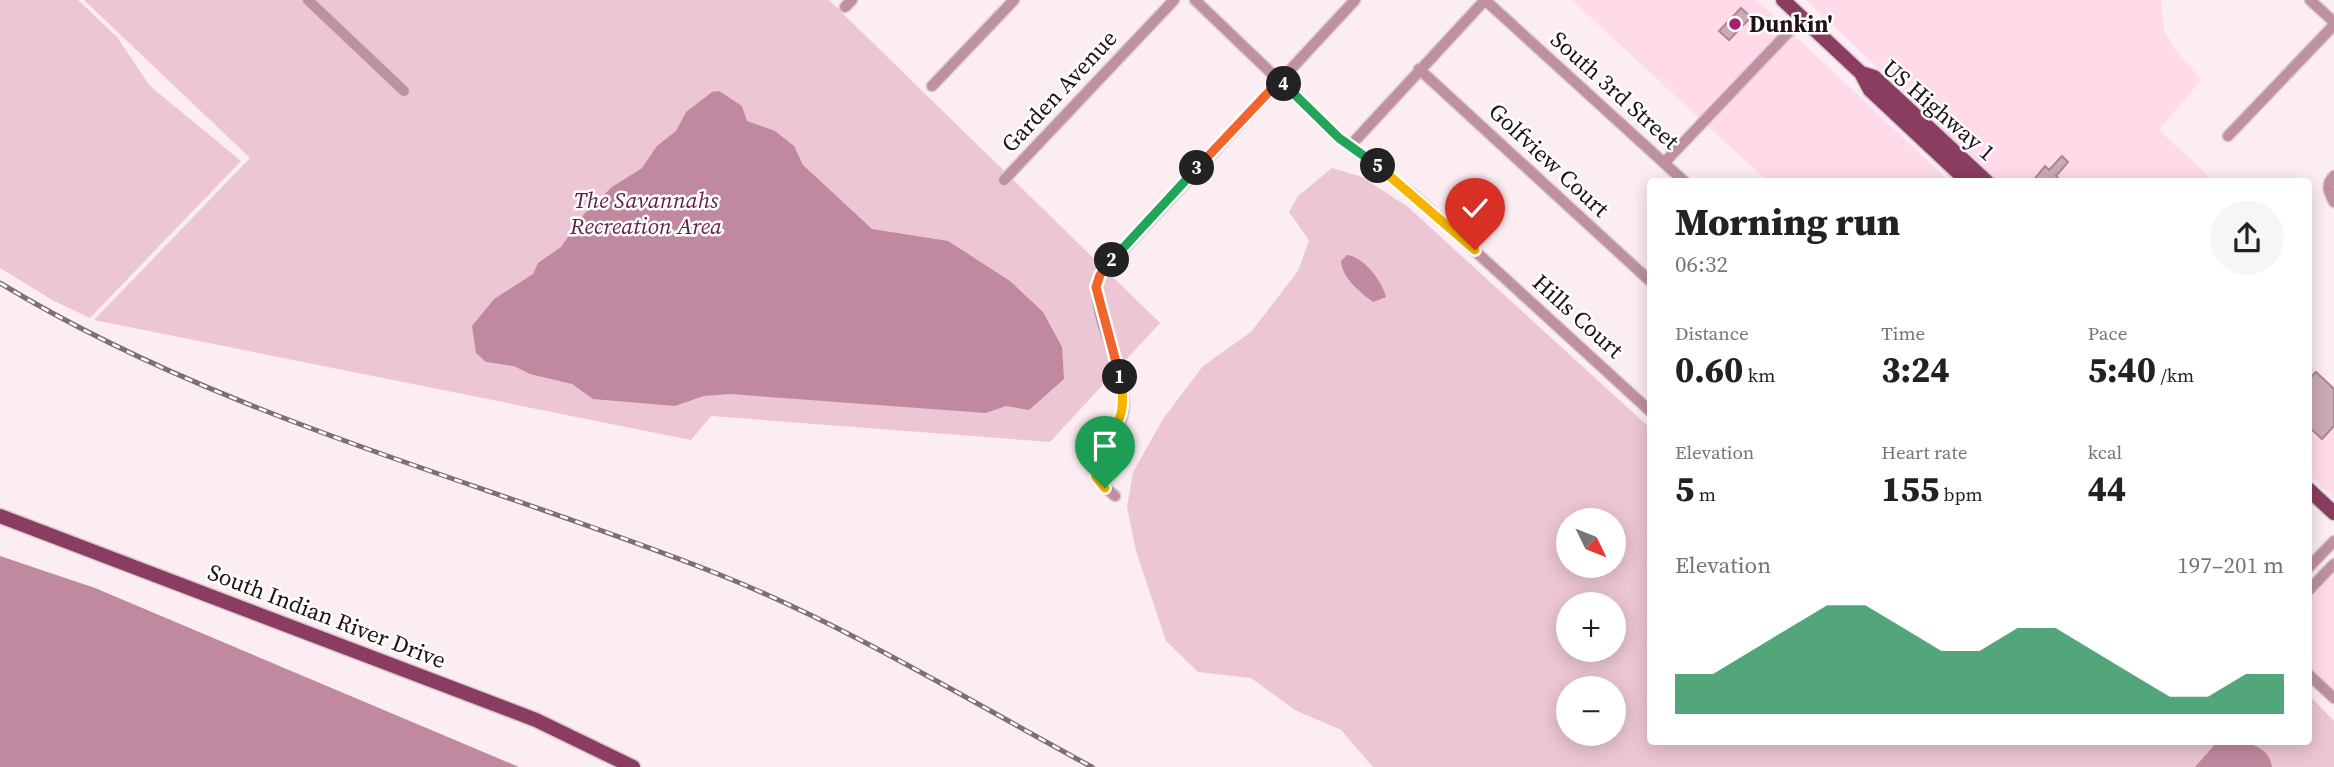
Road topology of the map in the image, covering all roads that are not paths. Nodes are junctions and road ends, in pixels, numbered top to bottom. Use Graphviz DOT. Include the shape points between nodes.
graph roads {
  1 [pos="308,0"];
  2 [pos="1014,0"];
  3 [pos="1174,0"];
  4 [pos="1195,0"];
  5 [pos="1355,0"];
  6 [pos="1485,0"];
  7 [pos="1783,0"];
  8 [pos="2310,0"];
  9 [pos="1802,18"];
  10 [pos="2334,23"];
  11 [pos="1419,69"];
  12 [pos="1861,73"];
  13 [pos="1280,80"];
  14 [pos="932,86"];
  15 [pos="404,91"];
  16 [pos="2228,136"];
  17 [pos="1351,145"];
  18 [pos="1664,163"];
  19 [pos="2334,176"];
  20 [pos="1681,178"];
  21 [pos="1964,178"];
  22 [pos="1983,178"];
  23 [pos="1004,180"];
  24 [pos="2334,202"];
  25 [pos="1647,278"];
  26 [pos="1647,408"];
  27 [pos="2312,493"];
  28 [pos="1115,496"];
  29 [pos="2334,513"];
  30 [pos="0,516"];
  31 [pos="2334,541"];
  32 [pos="2312,564"];
  33 [pos="2334,564"];
  34 [pos="2312,587"];
  35 [pos="2312,678"];
  36 [pos="2334,698"];
  37 [pos="633,767"];
  1 -- 15 [label="street"];
  2 -- 14 [label="street"];
  3 -- 23 [label="street, Garden Avenue"];
  4 -- 13 [label="street, Hills Court"];
  5 -- 13 [label="street"];
  6 -- 11 [label="street"];
  6 -- 18 [label="street, South 3rd Street"];
  7 -- 9 [label="main road, US Highway 1"];
  8 -- 10 [label="street"];
  9 -- 12 [label="main road, US Highway 1"];
  9 -- 18 [label="street"];
  10 -- 16 [label="street"];
  11 -- 17 [label="street"];
  11 -- 25 [label="street, Golfview Court"];
  12 -- 21 [label="main road, US Highway 1" via="1870,90"];
  12 -- 22 [label="main road, US Highway 1" via="1874,78"];
  13 -- 17 [label="street, Hills Court"];
  13 -- 28 [label="street" via="1100,275 1097,301 1121,380 1124,408 1118,425 1093,454 1092,466 1096,477"];
  17 -- 26 [label="street, Hills Court" via="1416,197"];
  18 -- 20 [label="street, South 3rd Street"];
  19 -- 24 [label="street" via="2328,190"];
  27 -- 29 [label="main road"];
  30 -- 37 [label="main road, South Indian River Drive" via="536,720"];
  31 -- 32 [label="street"];
  33 -- 34 [label="street"];
  35 -- 36 [label="street"];
}
